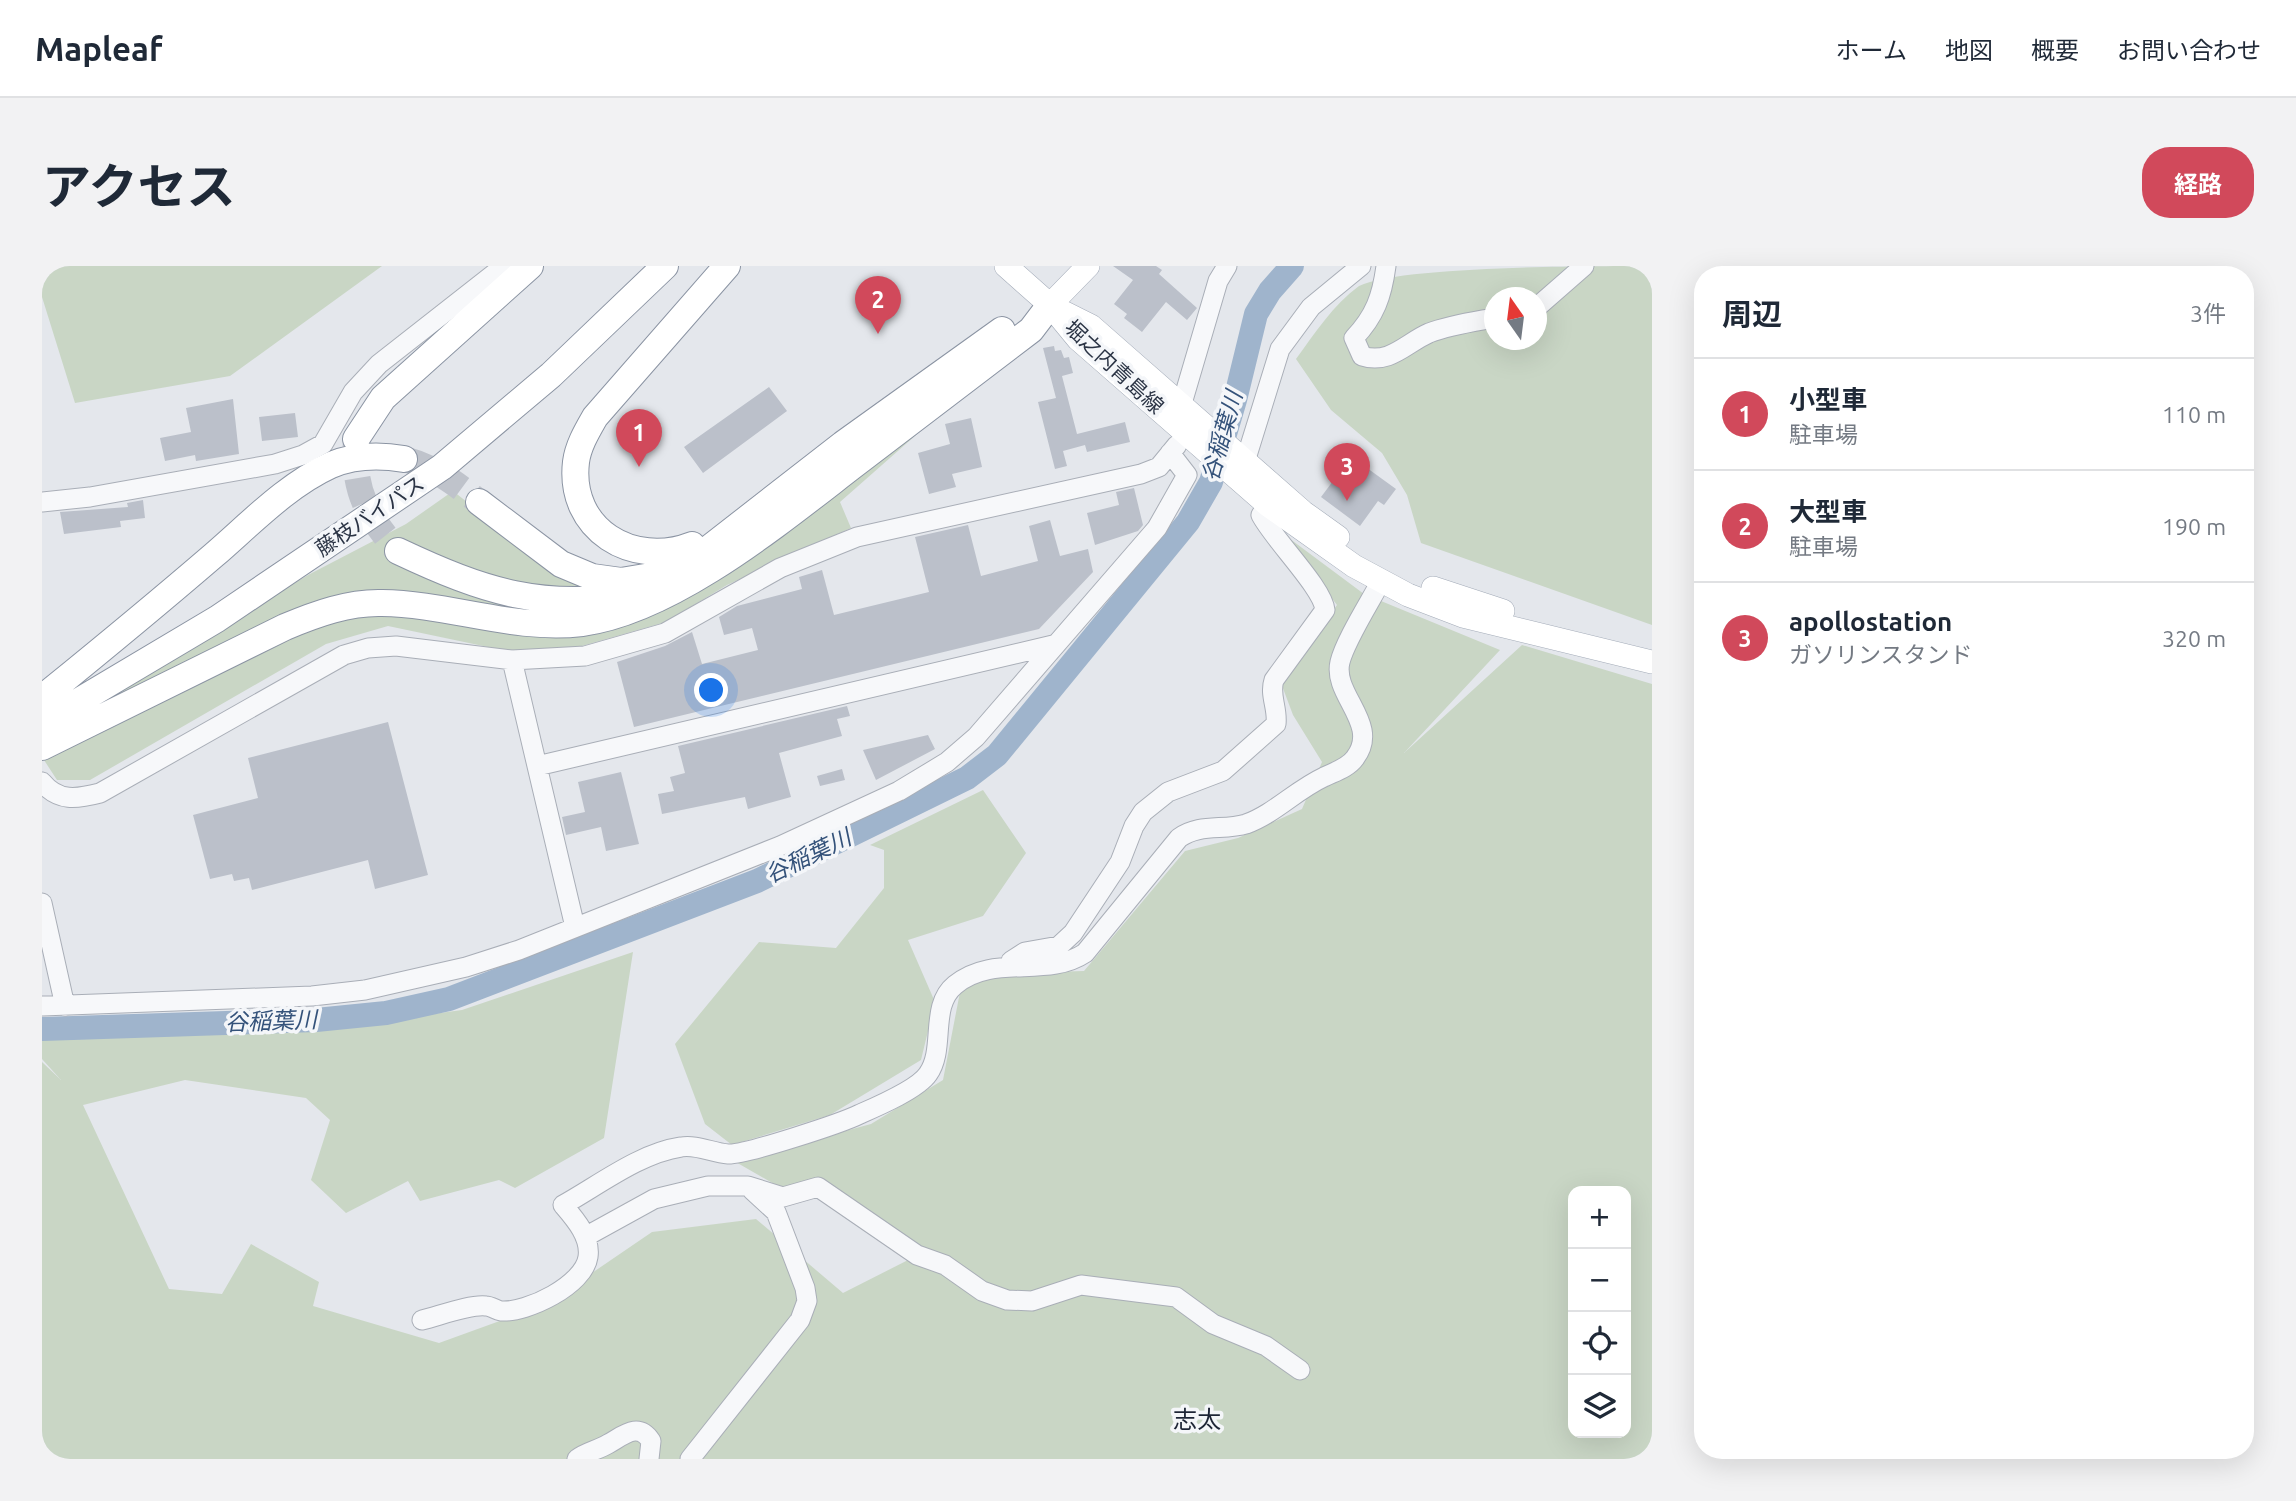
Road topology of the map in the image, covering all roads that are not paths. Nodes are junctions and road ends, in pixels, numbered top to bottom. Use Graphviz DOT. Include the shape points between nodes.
graph roads {
  1 [pos="504,266"];
  2 [pos="530,266"];
  3 [pos="665,266"];
  4 [pos="727,266"];
  5 [pos="1006,266"];
  6 [pos="1088,266"];
  7 [pos="1227,266"];
  8 [pos="1361,266"];
  9 [pos="1386,266"];
  10 [pos="1584,266"];
  11 [pos="1547,298"];
  12 [pos="1050,305"];
  13 [pos="1484,320"];
  14 [pos="1191,428"];
  15 [pos="356,439"];
  16 [pos="1170,453"];
  17 [pos="404,459"];
  18 [pos="1237,462"];
  19 [pos="42,502"];
  20 [pos="479,502"];
  21 [pos="1268,505"];
  22 [pos="737,537"];
  23 [pos="398,551"];
  24 [pos="698,576"];
  25 [pos="1381,581"];
  26 [pos="1053,645"];
  27 [pos="1652,647"];
  28 [pos="512,660"];
  29 [pos="1652,662"];
  30 [pos="42,698"];
  31 [pos="42,723"];
  32 [pos="42,747"];
  33 [pos="537,766"];
  34 [pos="47,793"];
  35 [pos="42,902"];
  36 [pos="575,927"];
  37 [pos="1007,966"];
  38 [pos="42,1006"];
  39 [pos="65,1006"];
  40 [pos="748,1186"];
  41 [pos="585,1237"];
  42 [pos="422,1320"];
  43 [pos="1300,1370"];
  44 [pos="577,1459"];
  45 [pos="649,1459"];
  46 [pos="690,1459"];
  1 -- 19 [label="street" via="379,364 353,392 323,444 303,455 90,497"];
  2 -- 15 [label="highway" via="383,398"];
  3 -- 31 [label="highway, 藤枝バイパス" via="551,375 432,475 217,619"];
  4 -- 22 [label="highway" via="596,417 582,441 576,480 581,503 595,527 615,543 640,552 665,554"];
  5 -- 12 [label="main road, 堀之内青島線"];
  6 -- 12 [label="main road"];
  7 -- 14 [label="street" via="1218,281"];
  8 -- 18 [label="street" via="1311,307 1280,349"];
  9 -- 13 [label="street" via="1381,300 1354,338 1362,356 1384,358 1427,334"];
  10 -- 11 [label="street"];
  12 -- 14 [label="main road, 堀之内青島線" via="1078,339"];
  12 -- 22 [label="highway" via="1016,320 843,444"];
  12 -- 22 [label="highway" via="1031,330 805,502"];
  14 -- 16 [label="street"];
  14 -- 18 [label="main road, 堀之内青島線"];
  16 -- 26 [label="street" via="1187,475 1157,528"];
  16 -- 28 [label="street" via="1158,467 1141,474 857,537 826,548 743,586 665,633 624,647 585,656"];
  17 -- 30 [label="highway" via="362,457 311,476"];
  18 -- 21 [label="main road, 堀之内青島線"];
  18 -- 27 [label="main road, 堀之内青島線" via="1358,552 1413,581 1469,601"];
  20 -- 22 [label="highway" via="561,564 592,577 621,581 672,568"];
  21 -- 25 [label="main road, 堀之内青島線"];
  21 -- 37 [label="street" via="1261,515 1269,530 1316,591 1325,610 1274,680 1276,724 1223,771 1168,792 1143,812 1120,862 1073,933 1059,946 1017,956"];
  22 -- 24 [label="highway"];
  23 -- 24 [label="highway" via="489,589 562,601 650,592"];
  24 -- 32 [label="highway" via="644,606 581,623 526,625 380,602 317,614"];
  25 -- 29 [label="main road, 堀之内青島線" via="1463,616"];
  25 -- 37 [label="street" via="1339,662 1340,680 1362,730 1356,757 1262,817 1243,825 1191,830 1179,838 1085,953 1071,962"];
  26 -- 33 [label="street"];
  26 -- 36 [label="street" via="976,737 947,762 899,791 780,846"];
  28 -- 33 [label="street"];
  28 -- 34 [label="street" via="396,646 368,648 344,655 100,793 78,799"];
  33 -- 36 [label="street"];
  35 -- 39 [label="street"];
  36 -- 39 [label="street" via="466,967 365,990"];
  37 -- 41 [label="street" via="969,975 952,987 940,1012 928,1075 910,1088 857,1116 730,1154 684,1146 655,1154 563,1205"];
  38 -- 39 [label="street"];
  40 -- 41 [label="street" via="708,1186 654,1199"];
  40 -- 43 [label="street" via="783,1197 818,1187 917,1255 945,1265 982,1291 1007,1300 1032,1301 1080,1285 1176,1297 1213,1324 1266,1346"];
  40 -- 46 [label="street" via="776,1212 807,1301 800,1320"];
  41 -- 42 [label="street" via="589,1256 582,1273 564,1289 510,1310 486,1306"];
  44 -- 45 [label="street" via="637,1430 651,1441"];
}
